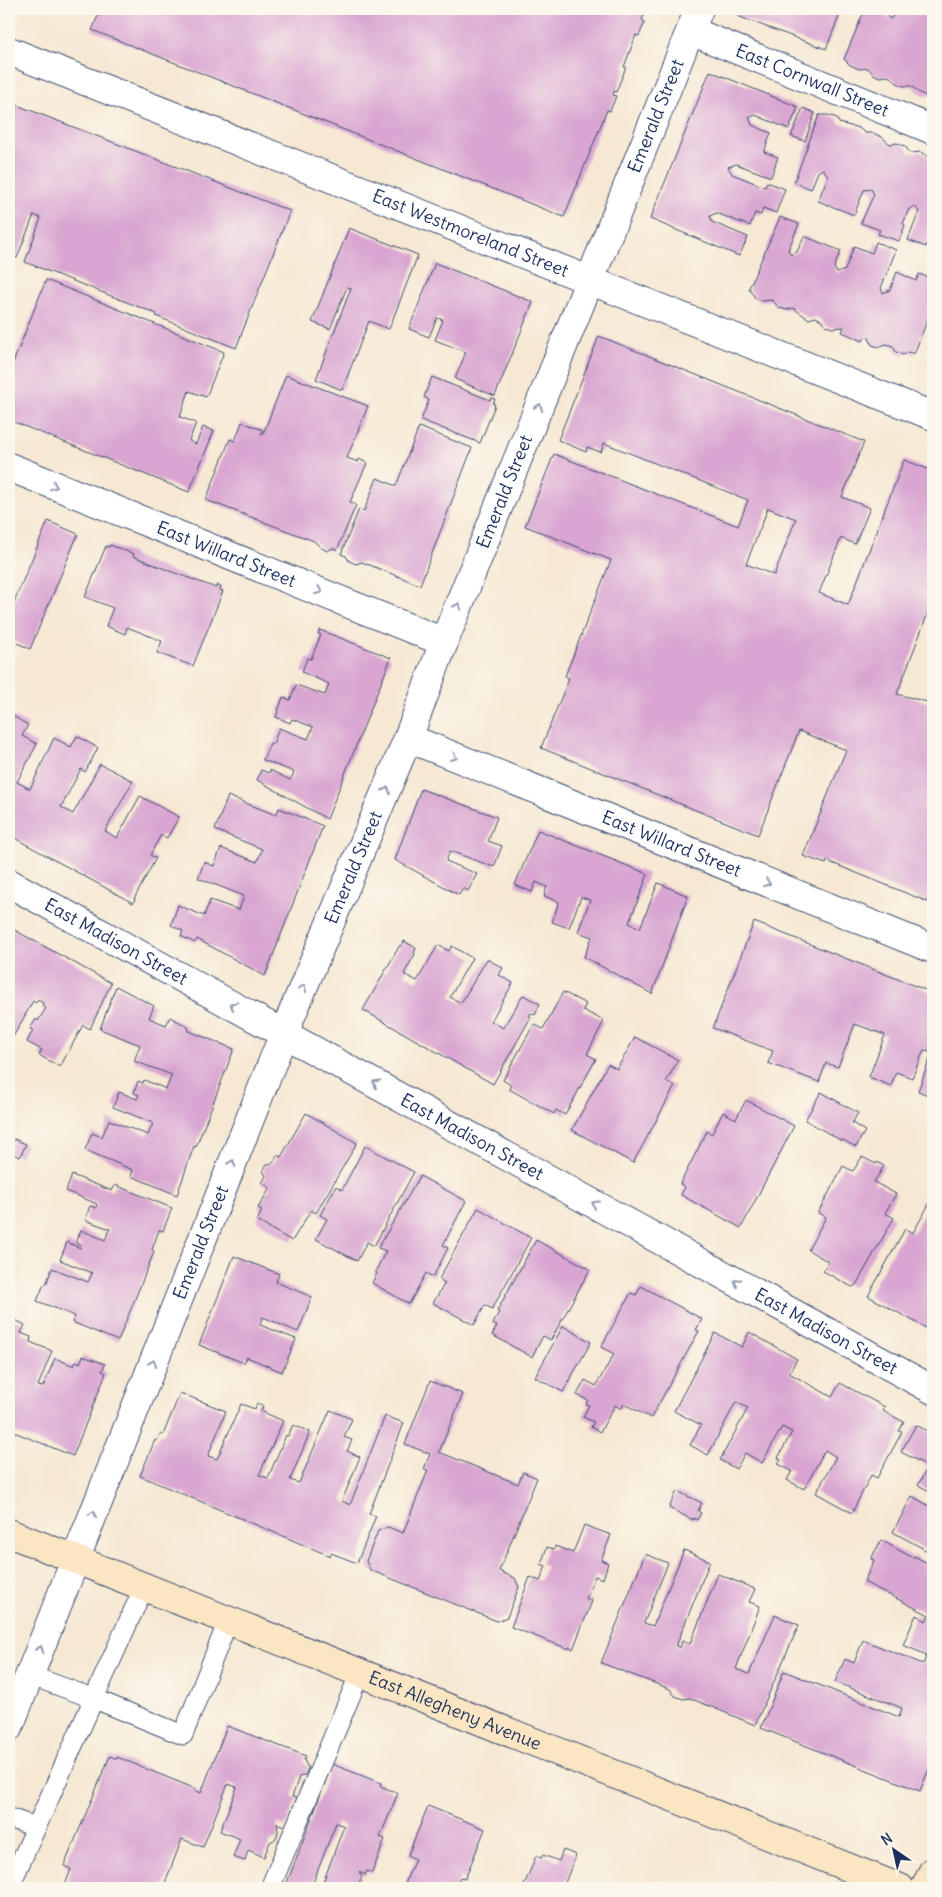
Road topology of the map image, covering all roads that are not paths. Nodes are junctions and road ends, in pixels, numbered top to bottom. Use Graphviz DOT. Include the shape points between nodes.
graph roads {
  1 [pos="695,20"];
  2 [pos="9,52"];
  3 [pos="933,130"];
  4 [pos="591,280"];
  5 [pos="931,408"];
  6 [pos="9,468"];
  7 [pos="444,642"];
  8 [pos="408,738"];
  9 [pos="9,883"];
  10 [pos="933,949"];
  11 [pos="284,1033"];
  12 [pos="933,1390"];
  13 [pos="9,1533"];
  14 [pos="75,1560"];
  15 [pos="144,1587"];
  16 [pos="228,1621"];
  17 [pos="360,1673"];
  18 [pos="29,1674"];
  19 [pos="95,1699"];
  20 [pos="9,1726"];
  21 [pos="9,1818"];
  22 [pos="36,1827"];
  23 [pos="933,1871"];
  24 [pos="10,1888"];
  25 [pos="270,1888"];
  26 [pos="900,1888"];
  27 [pos="925,1888"];
  1 -- 3 [label="street, East Cornwall Street"];
  1 -- 4 [label="street, Emerald Street"];
  2 -- 4 [label="street, East Westmoreland Street"];
  4 -- 5 [label="street, East Westmoreland Street"];
  7 -- 4 [label="street, Emerald Street, one-way"];
  6 -- 7 [label="street, East Willard Street, one-way"];
  7 -- 8 [label="street, Emerald Street"];
  8 -- 10 [label="street, East Willard Street, one-way"];
  11 -- 8 [label="street, Emerald Street, one-way"];
  11 -- 9 [label="street, East Madison Street, one-way"];
  12 -- 11 [label="street, East Madison Street, one-way"];
  14 -- 11 [label="street, Emerald Street, one-way"];
  13 -- 14 [label="main road, East Allegheny Avenue"];
  14 -- 15 [label="main road, East Allegheny Avenue"];
  18 -- 14 [label="street, Emerald Street, one-way"];
  15 -- 16 [label="main road, East Allegheny Avenue"];
  15 -- 19 [label="lane"];
  16 -- 17 [label="main road, East Allegheny Avenue"];
  16 -- 19 [label="lane" via="183,1735"];
  17 -- 25 [label="lane"];
  17 -- 26 [label="main road, East Allegheny Avenue"];
  18 -- 19 [label="lane"];
  18 -- 20 [label="street, Emerald Street"];
  19 -- 22 [label="lane"];
  21 -- 22 [label="lane"];
  22 -- 24 [label="lane"];
  23 -- 27 [label="main road"];
}
